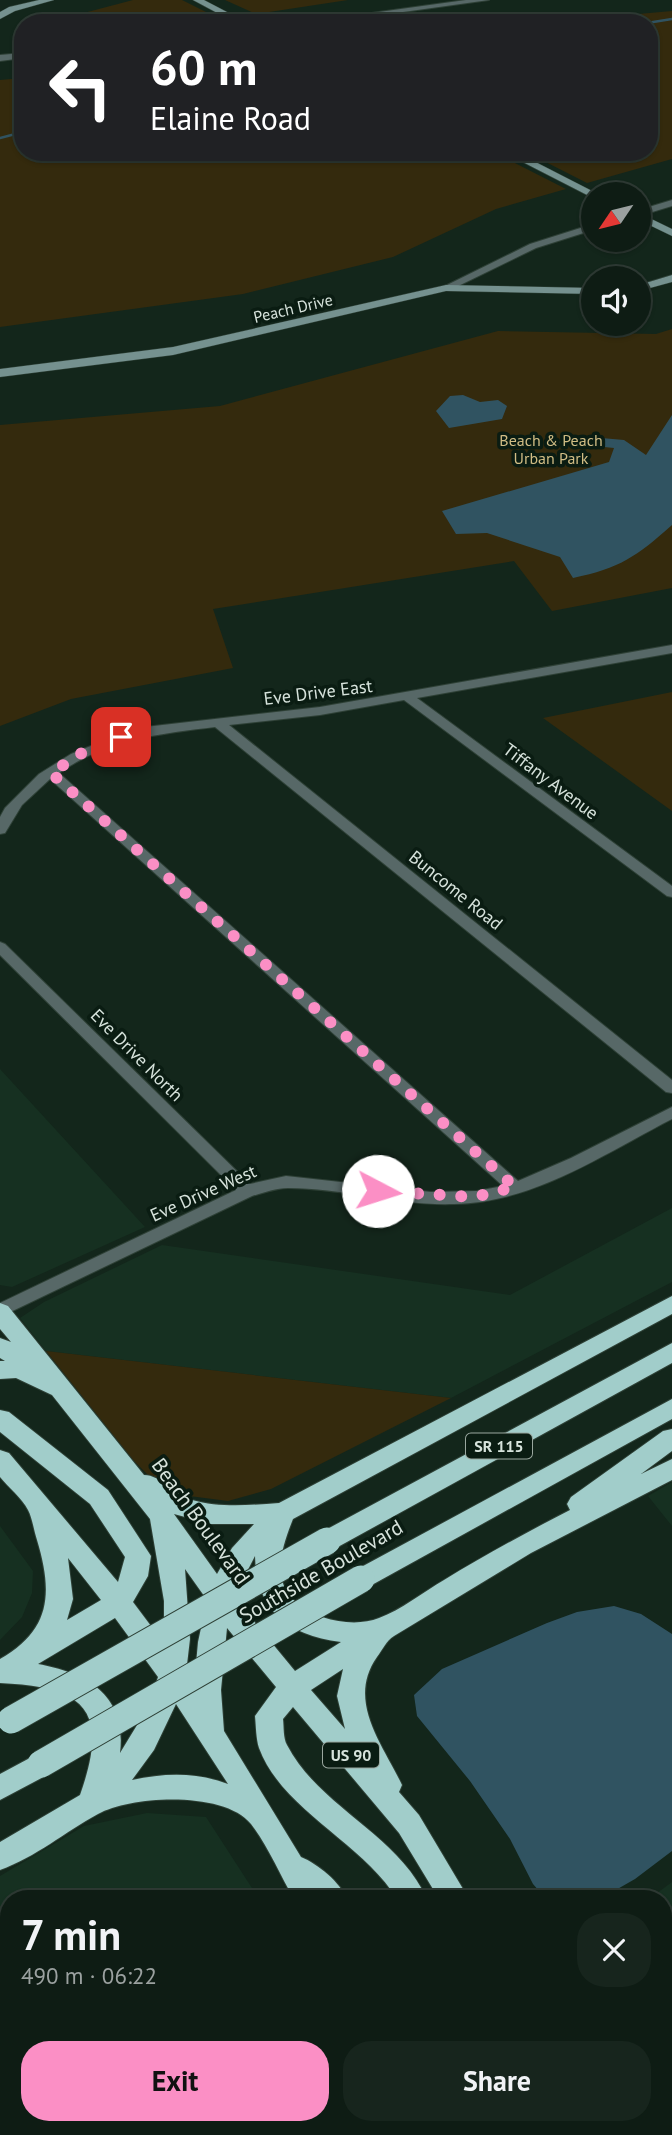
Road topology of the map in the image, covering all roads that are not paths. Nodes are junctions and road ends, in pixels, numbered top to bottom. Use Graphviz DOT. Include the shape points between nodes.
graph roads {
  1 [pos="50,0"];
  2 [pos="197,0"];
  3 [pos="485,0"];
  4 [pos="225,14"];
  5 [pos="374,14"];
  6 [pos="0,16"];
  7 [pos="526,161"];
  8 [pos="581,188"];
  9 [pos="672,203"];
  10 [pos="651,211"];
  11 [pos="651,222"];
  12 [pos="581,231"];
  13 [pos="672,233"];
  14 [pos="672,278"];
  15 [pos="651,284"];
  16 [pos="446,288"];
  17 [pos="581,291"];
  18 [pos="0,373"];
  19 [pos="672,649"];
  20 [pos="408,697"];
  21 [pos="217,722"];
  22 [pos="51,773"];
  23 [pos="0,830"];
  24 [pos="672,893"];
  25 [pos="0,947"];
  26 [pos="672,1088"];
  27 [pos="672,1112"];
  28 [pos="515,1187"];
  29 [pos="247,1191"];
  30 [pos="672,1304"];
  31 [pos="0,1312"];
  32 [pos="0,1347"];
  33 [pos="672,1352"];
  34 [pos="0,1370"];
  35 [pos="59,1384"];
  36 [pos="672,1408"];
  37 [pos="0,1419"];
  38 [pos="672,1438"];
  39 [pos="104,1440"];
  40 [pos="0,1460"];
  41 [pos="672,1469"];
  42 [pos="37,1503"];
  43 [pos="156,1508"];
  44 [pos="283,1513"];
  45 [pos="522,1546"];
  46 [pos="220,1599"];
  47 [pos="118,1603"];
  48 [pos="384,1628"];
  49 [pos="1,1672"];
  50 [pos="171,1675"];
  51 [pos="293,1687"];
  52 [pos="6,1723"];
  53 [pos="211,1734"];
  54 [pos="0,1788"];
  55 [pos="90,1804"];
  56 [pos="259,1814"];
  57 [pos="409,1824"];
  58 [pos="283,1854"];
  59 [pos="0,1857"];
  60 [pos="305,1890"];
  61 [pos="323,1890"];
  62 [pos="407,1890"];
  63 [pos="449,1890"];
  1 -- 6 [label="street"];
  2 -- 4 [label="street"];
  3 -- 5 [label="street"];
  7 -- 8 [label="street"];
  9 -- 10 [label="street"];
  11 -- 13 [label="street"];
  12 -- 16 [label="street" via="533,246"];
  14 -- 15 [label="street"];
  16 -- 17 [label="street, Peach Drive"];
  16 -- 18 [label="street, Peach Drive" via="173,351"];
  19 -- 20 [label="street, Eve Drive East"];
  20 -- 21 [label="street, Eve Drive East"];
  20 -- 24 [label="street, Tiffany Avenue"];
  21 -- 22 [label="street, Eve Drive East" via="121,737 85,751"];
  21 -- 26 [label="street, Buncome Road"];
  22 -- 23 [label="street, Eve Drive East" via="18,801"];
  22 -- 28 [label="street"];
  25 -- 29 [label="street, Eve Drive North"];
  27 -- 28 [label="street, Eve Drive West" via="538,1180"];
  28 -- 29 [label="street, Eve Drive West" via="454,1198 286,1182"];
  29 -- 31 [label="street, Eve Drive West"];
  30 -- 44 [label="highway"];
  31 -- 35 [label="highway, Beach Boulevard / US 90"];
  32 -- 35 [label="highway"];
  33 -- 52 [label="highway, Southside Boulevard / SR 115, bridge"];
  34 -- 35 [label="highway" via="19,1369"];
  35 -- 39 [label="highway, Beach Boulevard / US 90"];
  36 -- 54 [label="highway, Southside Boulevard / SR 115, bridge" via="361,1579"];
  37 -- 47 [label="highway" via="99,1497 123,1531 138,1556 135,1576"];
  38 -- 45 [label="highway"];
  39 -- 43 [label="highway, Beach Boulevard / US 90"];
  39 -- 44 [label="highway" via="155,1493 197,1513"];
  40 -- 42 [label="highway"];
  41 -- 45 [label="highway"];
  42 -- 47 [label="highway"];
  42 -- 49 [label="highway" via="62,1581 60,1604 46,1636"];
  43 -- 46 [label="highway, Beach Boulevard / US 90"];
  43 -- 50 [label="highway" via="175,1582 177,1633"];
  44 -- 46 [label="highway" via="241,1556"];
  44 -- 48 [label="highway" via="267,1565 269,1581 288,1611 302,1621 338,1632"];
  45 -- 48 [label="highway"];
  46 -- 51 [label="highway, Beach Boulevard / US 90"];
  46 -- 53 [label="highway" via="209,1676"];
  47 -- 49 [label="highway"];
  47 -- 50 [label="highway"];
  48 -- 51 [label="highway"];
  48 -- 57 [label="highway" via="354,1672 352,1712"];
  49 -- 55 [label="highway" via="67,1679 97,1703 108,1737"];
  50 -- 53 [label="highway"];
  50 -- 55 [label="highway" via="149,1738"];
  51 -- 57 [label="highway, Beach Boulevard / US 90"];
  51 -- 62 [label="highway" via="269,1716 272,1746 296,1781 395,1870"];
  53 -- 56 [label="highway"];
  55 -- 56 [label="highway" via="141,1790 188,1786 236,1798"];
  55 -- 59 [label="highway"];
  56 -- 58 [label="highway"];
  57 -- 63 [label="highway, Beach Boulevard / US 90"];
  58 -- 60 [label="highway"];
  58 -- 61 [label="highway"];
}
